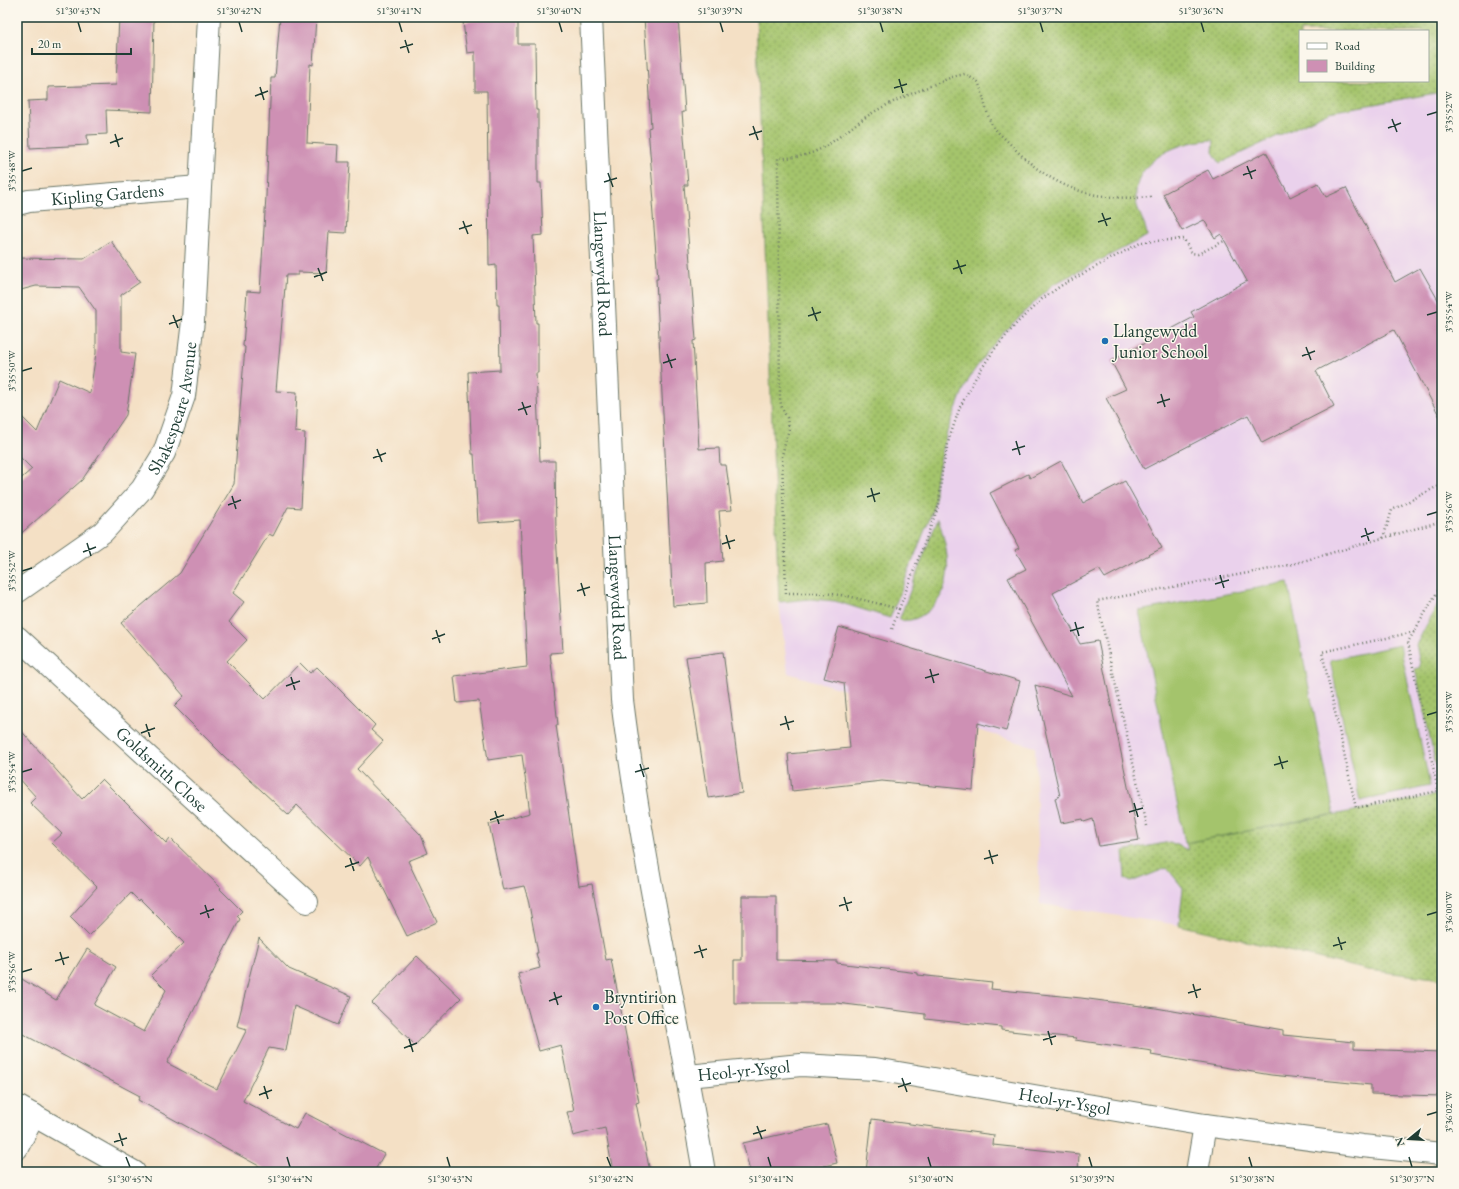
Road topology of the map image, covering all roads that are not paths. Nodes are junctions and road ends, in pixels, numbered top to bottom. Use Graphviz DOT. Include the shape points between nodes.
graph roads {
  1 [pos="209,17"];
  2 [pos="591,17"];
  3 [pos="199,187"];
  4 [pos="17,204"];
  5 [pos="17,592"];
  6 [pos="17,637"];
  7 [pos="307,902"];
  8 [pos="688,1076"];
  9 [pos="25,1111"];
  10 [pos="1205,1125"];
  11 [pos="17,1148"];
  12 [pos="1442,1154"];
  13 [pos="134,1172"];
  14 [pos="704,1172"];
  15 [pos="1197,1172"];
  1 -- 3 [label="street, Shakespeare Avenue"];
  2 -- 8 [label="street, Llangewydd Road" via="622,700 634,792 653,902"];
  3 -- 4 [label="street, Kipling Gardens"];
  3 -- 5 [label="street, Shakespeare Avenue" via="193,321 184,396 164,453 142,489 104,532"];
  6 -- 7 [label="street, Goldsmith Close"];
  8 -- 10 [label="street, Heol-yr-Ysgol" via="801,1065 875,1069"];
  8 -- 14 [label="street, Llangewydd Road"];
  9 -- 11 [label="street"];
  9 -- 13 [label="street"];
  10 -- 12 [label="street, Heol-yr-Ysgol"];
  10 -- 15 [label="street"];
}
